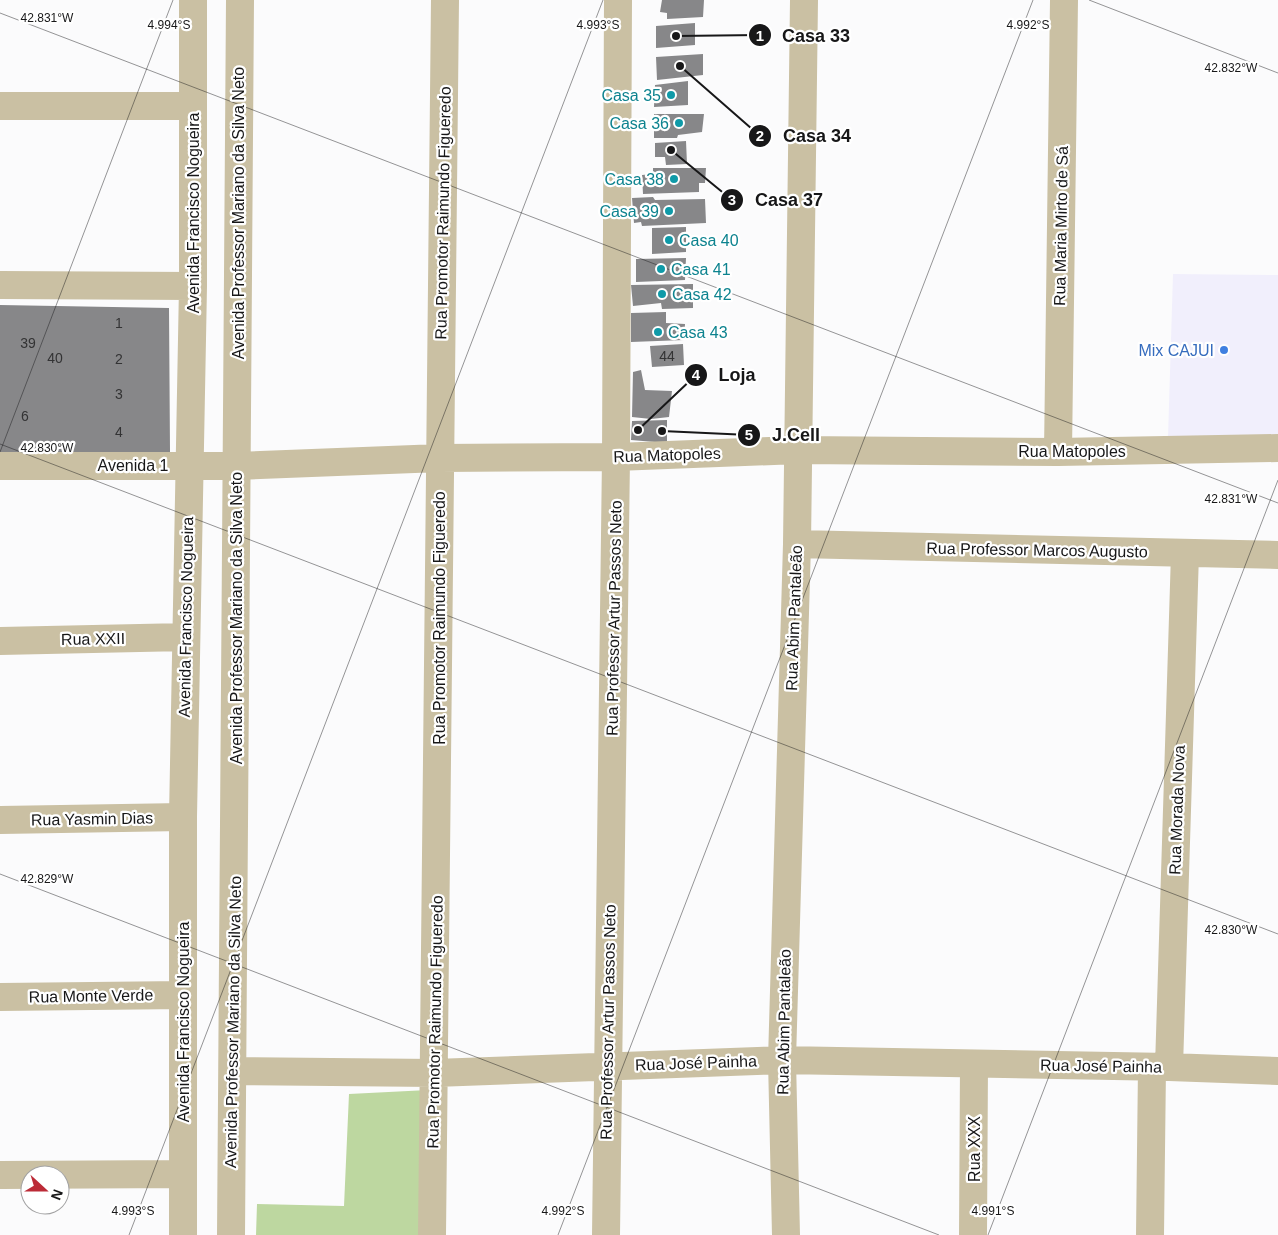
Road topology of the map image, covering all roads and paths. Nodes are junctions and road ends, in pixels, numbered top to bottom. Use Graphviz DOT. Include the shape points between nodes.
graph roads {
  1 [pos="193,0"];
  2 [pos="240,0"];
  3 [pos="444,0"];
  4 [pos="618,0"];
  5 [pos="804,0"];
  6 [pos="1064,0"];
  7 [pos="0,106"];
  8 [pos="193,106"];
  9 [pos="0,285"];
  10 [pos="193,286"];
  11 [pos="1278,448"];
  12 [pos="798,450"];
  13 [pos="1058,452"];
  14 [pos="616,457"];
  15 [pos="440,458"];
  16 [pos="188,465"];
  17 [pos="0,466"];
  18 [pos="237,466"];
  19 [pos="796,544"];
  20 [pos="1185,553"];
  21 [pos="1278,555"];
  22 [pos="186,637"];
  23 [pos="0,641"];
  24 [pos="184,817"];
  25 [pos="0,820"];
  26 [pos="182,994"];
  27 [pos="0,997"];
  28 [pos="782,1060"];
  29 [pos="974,1064"];
  30 [pos="607,1065"];
  31 [pos="1160,1067"];
  32 [pos="234,1071"];
  33 [pos="1278,1071"];
  34 [pos="435,1073"];
  35 [pos="183,1174"];
  36 [pos="0,1175"];
  37 [pos="183,1235"];
  38 [pos="231,1235"];
  39 [pos="432,1235"];
  40 [pos="606,1235"];
  41 [pos="786,1235"];
  42 [pos="973,1235"];
  43 [pos="1150,1235"];
  1 -- 8 [label="street, Avenida Francisco Nogueira"];
  2 -- 18 [label="street, Avenida Professor Mariano da Silva Neto"];
  3 -- 15 [label="street, Rua Promotor Raimundo Figueredo"];
  4 -- 14 [label="street, Rua Professor Artur Passos Neto"];
  5 -- 12 [label="street, Rua Abim Pantaleão"];
  6 -- 13 [label="street, Rua Maria Mirto de Sá"];
  7 -- 8 [label="street"];
  8 -- 10 [label="street, Avenida Francisco Nogueira"];
  9 -- 10 [label="street"];
  10 -- 16 [label="street, Avenida Francisco Nogueira"];
  11 -- 13 [label="street, Rua Matopoles"];
  12 -- 13 [label="street, Rua Matopoles"];
  12 -- 14 [label="street, Rua Matopoles"];
  12 -- 19 [label="street, Rua Abim Pantaleão"];
  14 -- 15 [label="street, Rua Matopoles"];
  14 -- 30 [label="street, Rua Professor Artur Passos Neto"];
  15 -- 18 [label="street, Rua Matopoles"];
  15 -- 34 [label="street, Rua Promotor Raimundo Figueredo"];
  16 -- 17 [label="street, Avenida 1"];
  16 -- 18 [label="street, Avenida 1"];
  16 -- 22 [label="street, Avenida Francisco Nogueira"];
  18 -- 32 [label="street, Avenida Professor Mariano da Silva Neto"];
  19 -- 20 [label="street, Rua Professor Marcos Augusto"];
  19 -- 28 [label="street, Rua Abim Pantaleão"];
  20 -- 21 [label="street, Rua Professor Marcos Augusto"];
  20 -- 31 [label="street, Rua Morada Nova"];
  22 -- 23 [label="street, Rua XXII"];
  22 -- 24 [label="street, Avenida Francisco Nogueira"];
  24 -- 25 [label="street, Rua Yasmin Dias"];
  24 -- 26 [label="street, Avenida Francisco Nogueira"];
  26 -- 27 [label="street, Rua Monte Verde"];
  26 -- 35 [label="street, Avenida Francisco Nogueira"];
  28 -- 29 [label="street, Rua José Painha"];
  28 -- 30 [label="street, Rua José Painha"];
  28 -- 41 [label="street, Rua Abim Pantaleão"];
  29 -- 31 [label="street, Rua José Painha"];
  29 -- 42 [label="street, Rua XXX"];
  30 -- 34 [label="street, Rua José Painha"];
  30 -- 40 [label="street, Rua Professor Artur Passos Neto"];
  31 -- 33 [label="street, Rua José Painha"];
  31 -- 43 [label="street, Rua Morada Nova"];
  32 -- 34 [label="street, Rua José Painha"];
  32 -- 38 [label="street, Avenida Professor Mariano da Silva Neto"];
  34 -- 39 [label="street, Rua Promotor Raimundo Figueredo"];
  35 -- 36 [label="street"];
  35 -- 37 [label="street, Avenida Francisco Nogueira"];
}
